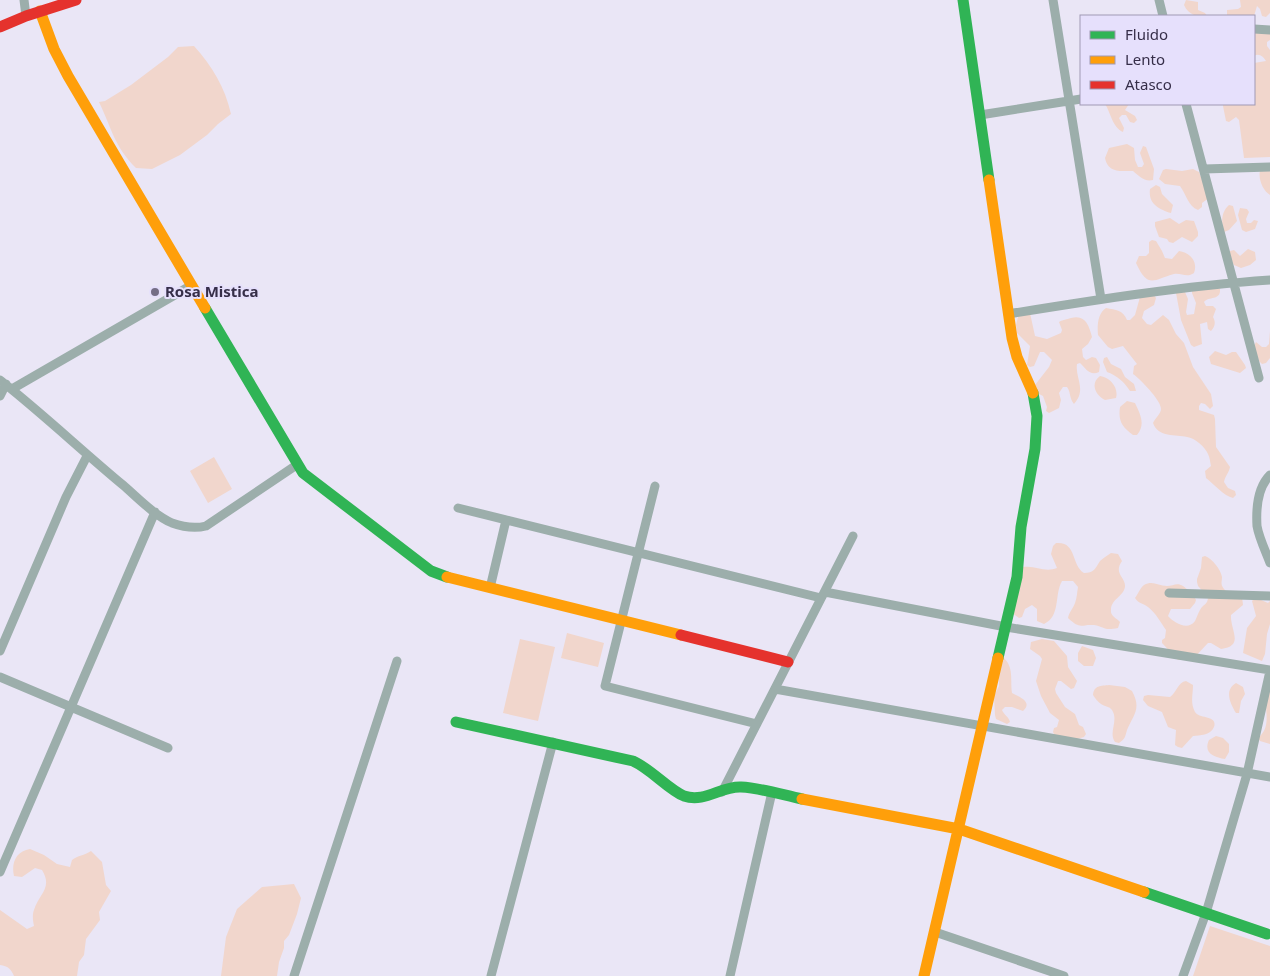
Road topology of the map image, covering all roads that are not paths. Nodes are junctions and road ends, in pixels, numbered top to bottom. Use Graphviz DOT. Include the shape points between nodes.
graph roads {
  1 [pos="24,0"];
  2 [pos="76,0"];
  3 [pos="963,0"];
  4 [pos="1053,0"];
  5 [pos="1159,0"];
  6 [pos="40,11"];
  7 [pos="1163,15"];
  8 [pos="26,16"];
  9 [pos="0,27"];
  10 [pos="1255,29"];
  11 [pos="1270,30"];
  12 [pos="1080,99"];
  13 [pos="1069,100"];
  14 [pos="1186,105"];
  15 [pos="980,115"];
  16 [pos="1270,167"];
  17 [pos="1204,169"];
  18 [pos="1270,280"];
  19 [pos="1234,282"];
  20 [pos="192,285"];
  21 [pos="1101,298"];
  22 [pos="1008,314"];
  23 [pos="1259,378"];
  24 [pos="6,384"];
  25 [pos="0,396"];
  26 [pos="87,456"];
  27 [pos="298,464"];
  28 [pos="1270,475"];
  29 [pos="655,486"];
  30 [pos="458,508"];
  31 [pos="155,512"];
  32 [pos="506,520"];
  33 [pos="853,536"];
  34 [pos="639,553"];
  35 [pos="1270,563"];
  36 [pos="490,588"];
  37 [pos="1168,593"];
  38 [pos="823,595"];
  39 [pos="1270,596"];
  40 [pos="622,621"];
  41 [pos="1006,627"];
  42 [pos="0,651"];
  43 [pos="397,662"];
  44 [pos="788,662"];
  45 [pos="1270,671"];
  46 [pos="0,677"];
  47 [pos="775,689"];
  48 [pos="71,708"];
  49 [pos="456,722"];
  50 [pos="757,724"];
  51 [pos="983,727"];
  52 [pos="553,742"];
  53 [pos="168,748"];
  54 [pos="1247,774"];
  55 [pos="1270,777"];
  56 [pos="722,792"];
  57 [pos="772,792"];
  58 [pos="959,829"];
  59 [pos="0,872"];
  60 [pos="1206,913"];
  61 [pos="935,932"];
  62 [pos="1267,934"];
  63 [pos="294,976"];
  64 [pos="491,976"];
  65 [pos="730,976"];
  66 [pos="924,976"];
  67 [pos="1064,976"];
  68 [pos="1183,976"];
  1 -- 8 [label="street"];
  2 -- 6 [label="street"];
  3 -- 15 [label="street"];
  4 -- 13 [label="street"];
  5 -- 7 [label="street"];
  6 -- 8 [label="street"];
  6 -- 20 [label="street" via="68,76"];
  8 -- 9 [label="street"];
  10 -- 11 [label="street"];
  12 -- 13 [label="street"];
  13 -- 15 [label="street"];
  13 -- 21 [label="street"];
  14 -- 17 [label="street"];
  15 -- 22 [label="street"];
  16 -- 17 [label="street"];
  17 -- 19 [label="street"];
  18 -- 19 [label="street"];
  19 -- 21 [label="street"];
  19 -- 23 [label="street"];
  20 -- 24 [label="street"];
  20 -- 27 [label="street"];
  21 -- 22 [label="street"];
  22 -- 41 [label="street" via="1017,356 1034,396 1037,432 1021,527 1017,577"];
  24 -- 25 [label="street"];
  24 -- 26 [label="street"];
  26 -- 31 [label="street"];
  26 -- 42 [label="street"];
  27 -- 31 [label="street" via="206,526 180,526"];
  27 -- 36 [label="street" via="303,473 431,571"];
  28 -- 35 [label="street" via="1262,484 1257,527"];
  29 -- 34 [label="street"];
  30 -- 32 [label="street"];
  31 -- 48 [label="street"];
  32 -- 34 [label="street"];
  32 -- 36 [label="street"];
  33 -- 38 [label="street"];
  34 -- 38 [label="street"];
  34 -- 40 [label="street"];
  36 -- 40 [label="street"];
  37 -- 39 [label="street"];
  38 -- 41 [label="street"];
  38 -- 44 [label="street"];
  40 -- 44 [label="street"];
  40 -- 50 [label="street" via="605,686"];
  41 -- 45 [label="street"];
  41 -- 51 [label="street"];
  43 -- 63 [label="street"];
  44 -- 47 [label="street"];
  45 -- 54 [label="street"];
  46 -- 48 [label="street"];
  47 -- 50 [label="street"];
  47 -- 51 [label="street"];
  48 -- 53 [label="street"];
  48 -- 59 [label="street"];
  49 -- 52 [label="street"];
  50 -- 56 [label="street"];
  51 -- 54 [label="street"];
  51 -- 58 [label="street"];
  52 -- 56 [label="street" via="633,761 688,797 700,798"];
  52 -- 64 [label="street"];
  54 -- 55 [label="street"];
  54 -- 60 [label="street"];
  56 -- 57 [label="street" via="737,786"];
  57 -- 58 [label="street"];
  57 -- 65 [label="street"];
  58 -- 60 [label="street"];
  58 -- 61 [label="street"];
  60 -- 62 [label="street"];
  60 -- 68 [label="street"];
  61 -- 66 [label="street"];
  61 -- 67 [label="street"];
}
